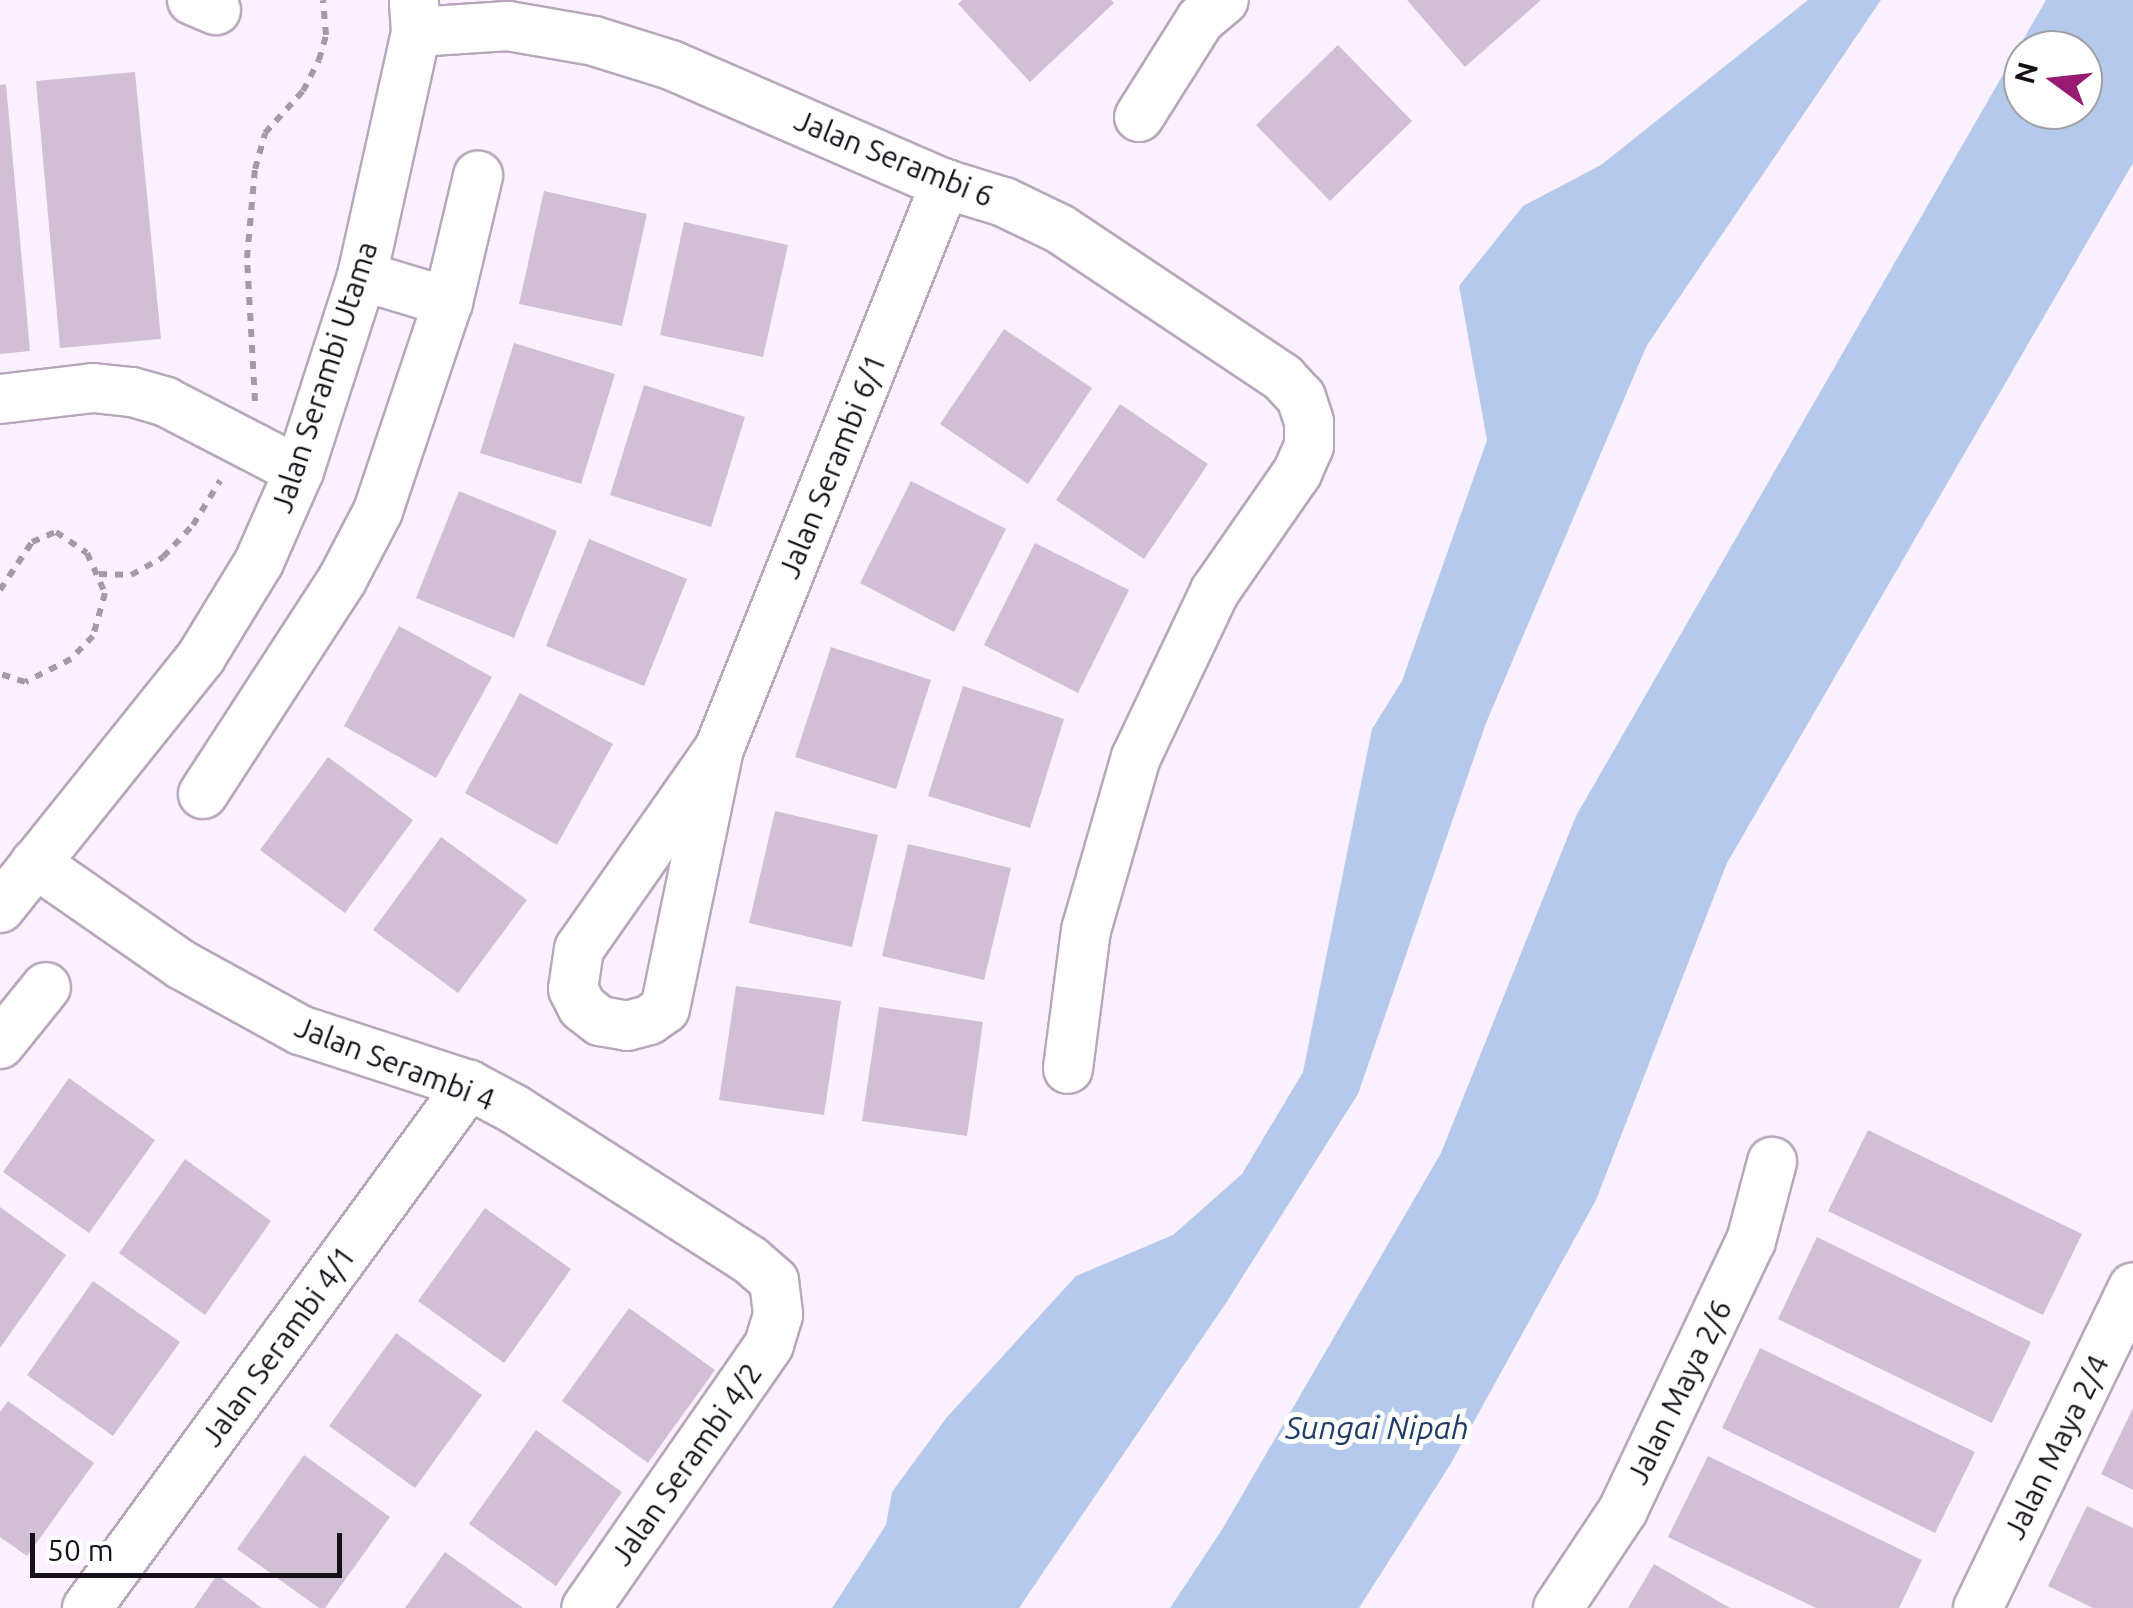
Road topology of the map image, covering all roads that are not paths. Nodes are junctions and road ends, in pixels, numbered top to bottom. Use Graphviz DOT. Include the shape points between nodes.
graph roads {
  1 [pos="1224,0"];
  2 [pos="415,16"];
  3 [pos="1139,118"];
  4 [pos="478,176"];
  5 [pos="946,184"];
  6 [pos="362,276"];
  7 [pos="448,302"];
  8 [pos="0,399"];
  9 [pos="299,471"];
  10 [pos="201,658"];
  11 [pos="269,694"];
  12 [pos="718,749"];
  13 [pos="203,794"];
  14 [pos="35,863"];
  15 [pos="0,908"];
  16 [pos="46,987"];
  17 [pos="0,1044"];
  18 [pos="1068,1069"];
  19 [pos="469,1085"];
  20 [pos="1772,1162"];
  21 [pos="2133,1286"];
  22 [pos="778,1316"];
  23 [pos="87,1608"];
  24 [pos="586,1608"];
  25 [pos="1558,1608"];
  26 [pos="1978,1608"];
  1 -- 3 [label="street" via="1200,20"];
  2 -- 5 [label="street, Jalan Serambi 6" via="594,41 671,65"];
  2 -- 6 [label="street, Jalan Serambi Utama"];
  4 -- 7 [label="street"];
  5 -- 12 [label="street, Jalan Serambi 6/1"];
  5 -- 18 [label="street, Jalan Serambi 6" via="1060,229 1284,378 1301,397 1309,422 1297,473 1215,591 1136,756 1086,930"];
  6 -- 7 [label="street"];
  6 -- 9 [label="street, Jalan Serambi Utama"];
  7 -- 11 [label="street" via="378,511"];
  8 -- 9 [label="street" via="93,388 132,392 166,402"];
  9 -- 10 [label="street, Jalan Serambi Utama" via="259,562"];
  10 -- 11 [label="street"];
  10 -- 14 [label="street, Jalan Serambi Utama"];
  11 -- 13 [label="street"];
  12 -- 12 [label="street, Jalan Serambi 6/1" via="580,949 573,989 600,1021 627,1026 664,1009"];
  14 -- 15 [label="street, Jalan Serambi Utama"];
  14 -- 19 [label="street, Jalan Serambi 4" via="182,965 300,1030"];
  16 -- 17 [label="street"];
  19 -- 22 [label="street, Jalan Serambi 4" via="750,1260 774,1281"];
  19 -- 23 [label="street, Jalan Serambi 4/1"];
  20 -- 25 [label="street, Jalan Maya 2/6" via="1751,1241 1632,1492"];
  21 -- 26 [label="street, Jalan Maya 2/4"];
  22 -- 24 [label="street, Jalan Serambi 4/2" via="748,1377"];
}
